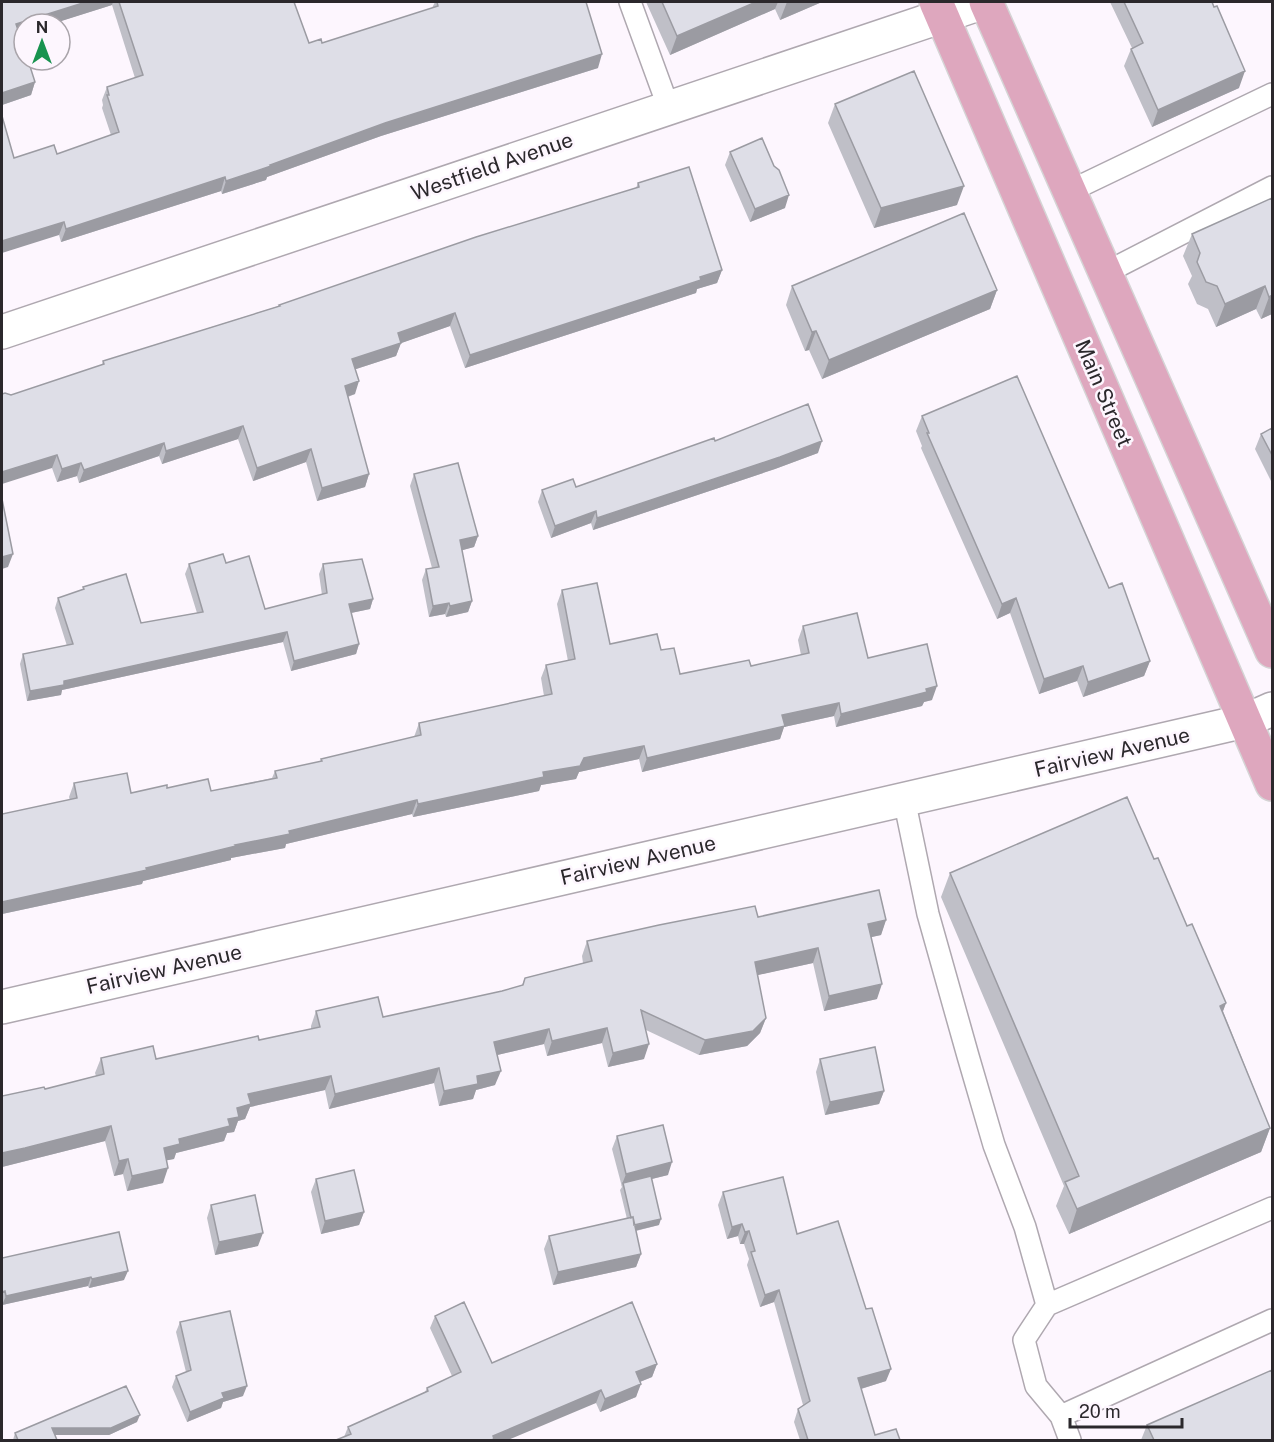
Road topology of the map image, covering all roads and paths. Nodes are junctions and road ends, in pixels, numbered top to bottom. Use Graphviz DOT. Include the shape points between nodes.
graph roads {
  1 [pos="630,2"];
  2 [pos="985,2"];
  3 [pos="939,9"];
  4 [pos="1272,94"];
  5 [pos="668,106"];
  6 [pos="1272,187"];
  7 [pos="1070,191"];
  8 [pos="1105,273"];
  9 [pos="2,332"];
  10 [pos="1272,651"];
  11 [pos="1259,715"];
  12 [pos="1272,784"];
  13 [pos="904,799"];
  14 [pos="2,1007"];
  15 [pos="1272,1208"];
  16 [pos="1047,1305"];
  17 [pos="1272,1320"];
  18 [pos="1061,1416"];
  19 [pos="1070,1440"];
  1 -- 5 [label="lane"];
  2 -- 3 [label="street, Westfield Avenue"];
  2 -- 7 [label="main road"];
  3 -- 5 [label="street, Westfield Avenue"];
  3 -- 11 [label="main road, Main Street"];
  4 -- 7 [label="lane"];
  5 -- 9 [label="street, Westfield Avenue"];
  6 -- 8 [label="lane"];
  7 -- 8 [label="main road"];
  8 -- 10 [label="main road"];
  11 -- 12 [label="main road, Main Street"];
  11 -- 13 [label="street, Fairview Avenue"];
  13 -- 14 [label="street, Fairview Avenue"];
  13 -- 16 [label="lane" via="931,925 994,1145 1025,1227"];
  15 -- 16 [label="lane"];
  16 -- 18 [label="lane" via="1024,1340 1036,1386"];
  17 -- 18 [label="lane"];
  18 -- 19 [label="lane"];
}
